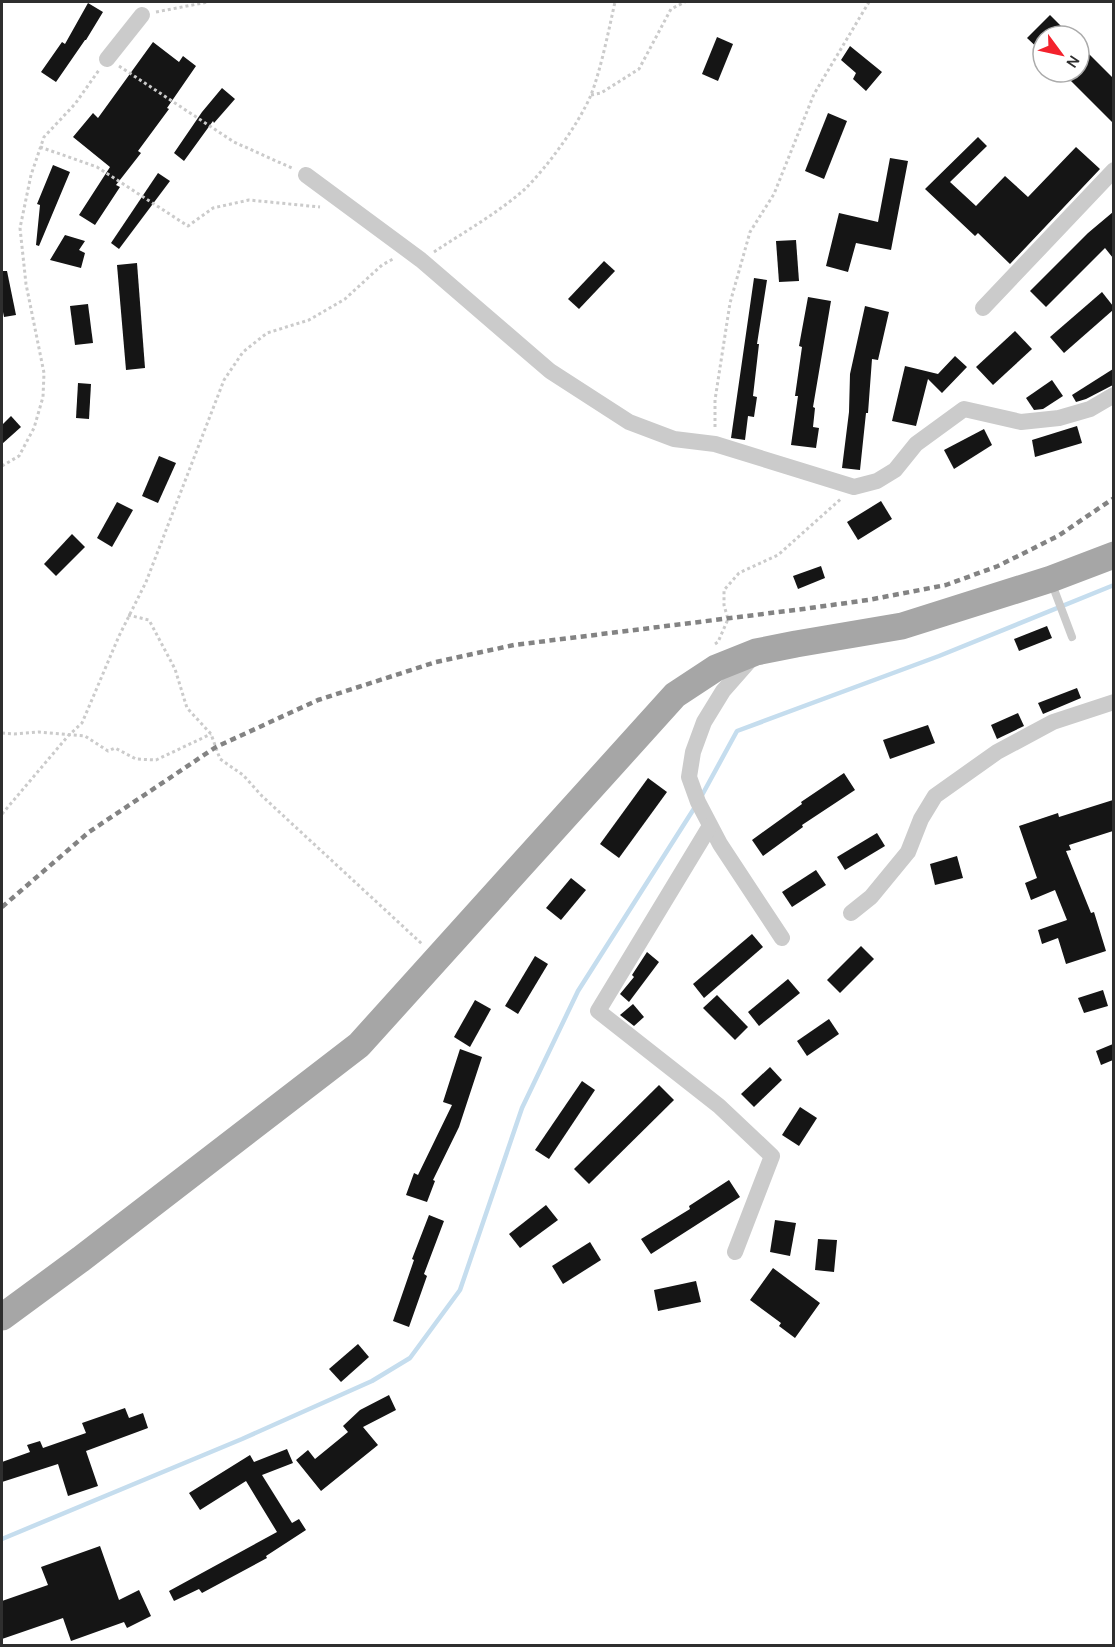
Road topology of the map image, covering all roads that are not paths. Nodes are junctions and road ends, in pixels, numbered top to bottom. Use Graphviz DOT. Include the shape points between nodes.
graph roads {
  1 [pos="142,15"];
  2 [pos="107,59"];
  3 [pos="1113,170"];
  4 [pos="306,175"];
  5 [pos="983,308"];
  6 [pos="1113,395"];
  7 [pos="1113,555"];
  8 [pos="1052,586"];
  9 [pos="1072,637"];
  10 [pos="756,652"];
  11 [pos="1113,702"];
  12 [pos="710,826"];
  13 [pos="851,914"];
  14 [pos="782,938"];
  15 [pos="735,1252"];
  16 [pos="2,1317"];
  1 -- 2 [label="street"];
  3 -- 5 [label="street"];
  4 -- 6 [label="street" via="421,260 550,371 630,422 674,439 715,444 854,487 877,481 895,470 916,444 964,409 1021,422 1059,418 1090,409"];
  7 -- 8 [label="main road"];
  8 -- 9 [label="lane"];
  8 -- 10 [label="main road" via="902,626"];
  10 -- 12 [label="street" via="723,691 693,752 689,777"];
  10 -- 16 [label="main road" via="716,668 675,695 359,1045"];
  11 -- 13 [label="street" via="1053,722 997,752 935,796 908,852 871,897"];
  12 -- 14 [label="street"];
  12 -- 15 [label="street" via="598,1011 719,1106 772,1156"];
}
